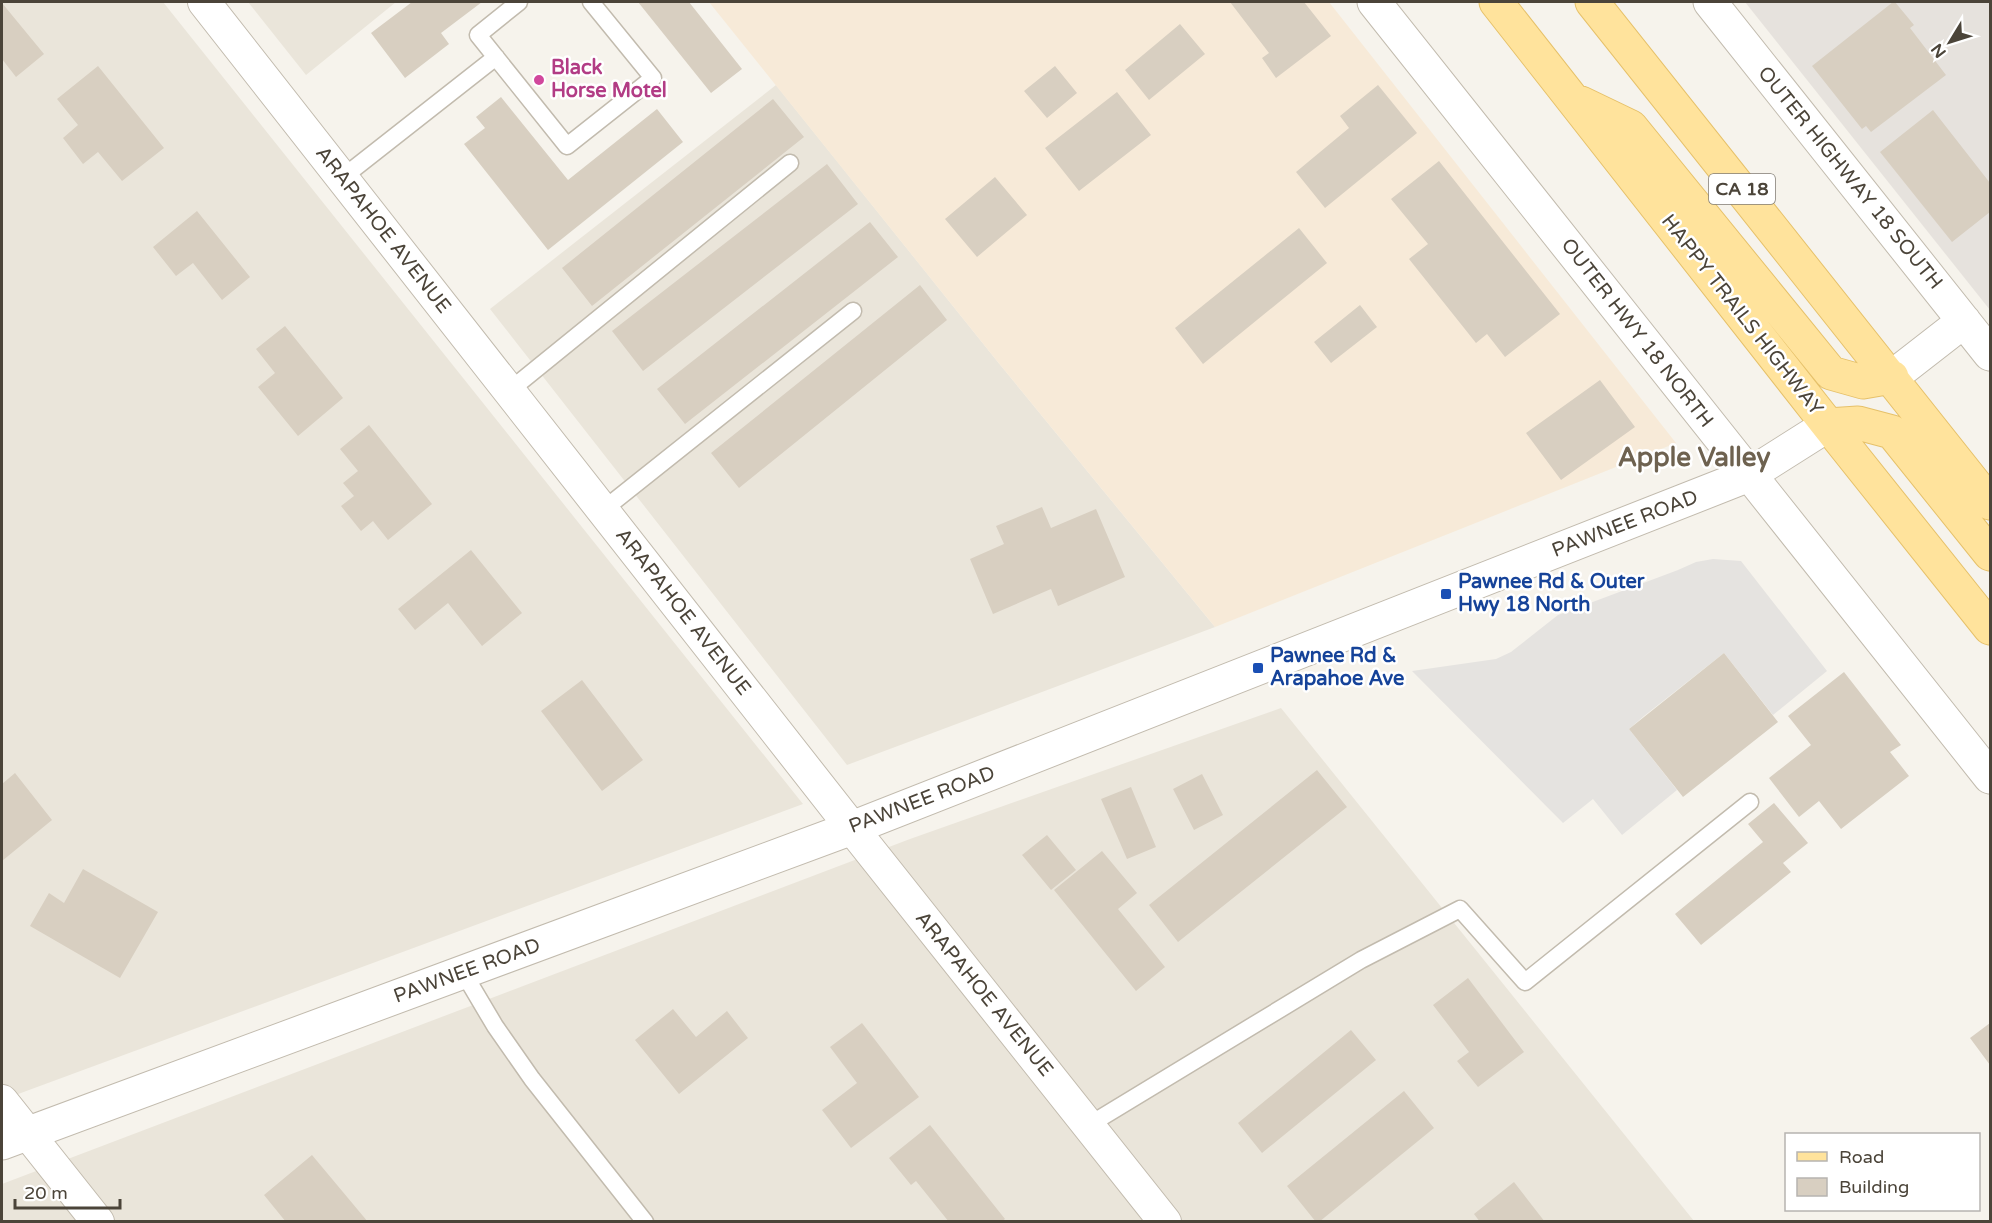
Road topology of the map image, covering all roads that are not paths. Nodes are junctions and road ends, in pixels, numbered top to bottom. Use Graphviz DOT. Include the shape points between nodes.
graph roads {
  1 [pos="204,2"];
  2 [pos="519,2"];
  3 [pos="591,2"];
  4 [pos="1374,2"];
  5 [pos="1496,2"];
  6 [pos="1592,2"];
  7 [pos="1710,2"];
  8 [pos="496,57"];
  9 [pos="1574,99"];
  10 [pos="790,163"];
  11 [pos="342,178"];
  12 [pos="853,311"];
  13 [pos="1964,321"];
  14 [pos="1990,354"];
  15 [pos="1892,377"];
  16 [pos="509,391"];
  17 [pos="1828,425"];
  18 [pos="1749,475"];
  19 [pos="1990,503"];
  20 [pos="603,510"];
  21 [pos="1990,554"];
  22 [pos="1990,628"];
  23 [pos="1990,777"];
  24 [pos="1750,802"];
  25 [pos="852,828"];
  26 [pos="463,972"];
  27 [pos="2,1101"];
  28 [pos="1089,1125"];
  29 [pos="14,1138"];
  30 [pos="98,1221"];
  31 [pos="645,1221"];
  32 [pos="1165,1221"];
  1 -- 11 [label="street, ARAPAHOE AVENUE"];
  2 -- 8 [label="lane" via="478,35"];
  3 -- 8 [label="lane" via="653,78 567,146"];
  4 -- 18 [label="street, OUTER HWY 18 NORTH"];
  5 -- 9 [label="main road, HAPPY TRAILS HIGHWAY"];
  6 -- 15 [label="main road, CA 18"];
  7 -- 13 [label="street, OUTER HIGHWAY 18 SOUTH"];
  8 -- 11 [label="lane"];
  9 -- 15 [label="main road" via="1631,127 1831,373 1863,382"];
  9 -- 17 [label="main road, HAPPY TRAILS HIGHWAY"];
  10 -- 16 [label="lane"];
  11 -- 16 [label="street, ARAPAHOE AVENUE"];
  12 -- 20 [label="lane"];
  13 -- 14 [label="street, OUTER HIGHWAY 18 SOUTH"];
  13 -- 15 [label="street"];
  15 -- 19 [label="main road, CA 18"];
  16 -- 20 [label="street, ARAPAHOE AVENUE"];
  17 -- 18 [label="street, PAWNEE ROAD"];
  17 -- 21 [label="main road" via="1858,423 1892,432"];
  17 -- 22 [label="main road, HAPPY TRAILS HIGHWAY"];
  18 -- 23 [label="street, OUTER HWY 18 NORTH"];
  18 -- 25 [label="street, PAWNEE ROAD"];
  20 -- 25 [label="street, ARAPAHOE AVENUE"];
  24 -- 28 [label="lane" via="1525,982 1460,909 1361,960"];
  25 -- 26 [label="street, PAWNEE ROAD"];
  25 -- 28 [label="street, ARAPAHOE AVENUE"];
  26 -- 29 [label="street, PAWNEE ROAD"];
  26 -- 31 [label="lane" via="532,1079"];
  27 -- 29 [label="street"];
  28 -- 32 [label="street, ARAPAHOE AVENUE"];
  29 -- 30 [label="street"];
}
